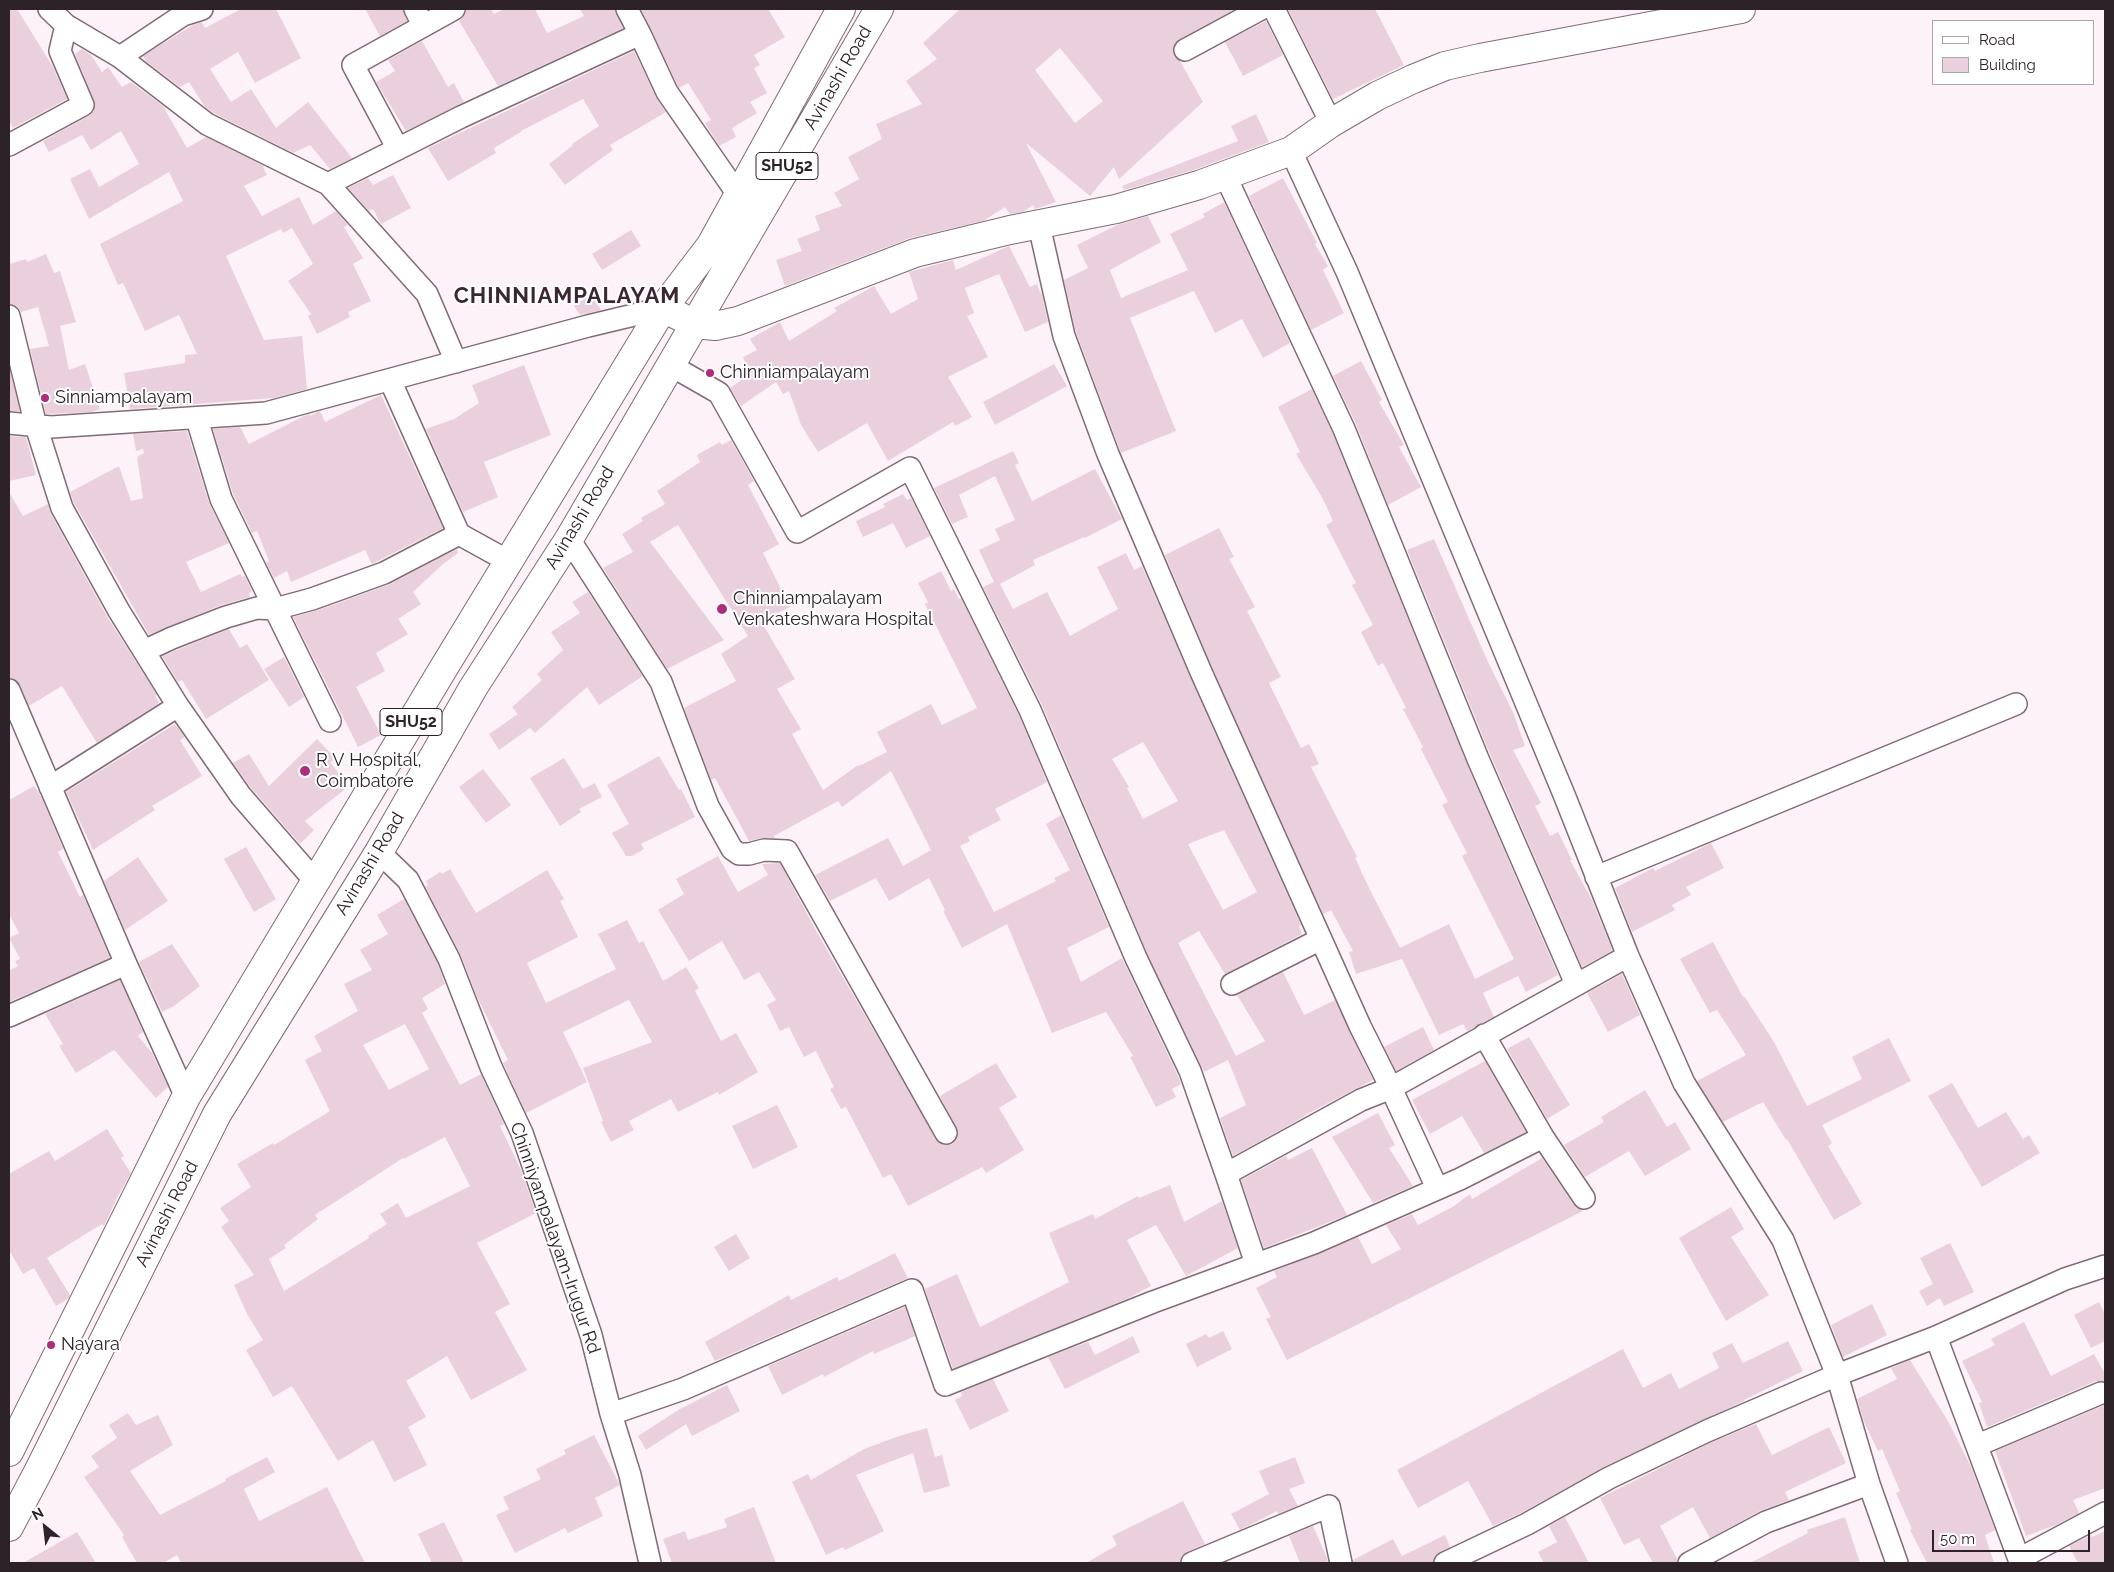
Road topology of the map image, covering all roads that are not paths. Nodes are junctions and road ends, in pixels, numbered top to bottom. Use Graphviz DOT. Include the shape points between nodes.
graph roads {
  1 [pos="202,9"];
  2 [pos="454,9"];
  3 [pos="627,9"];
  4 [pos="841,9"];
  5 [pos="879,9"];
  6 [pos="1261,9"];
  7 [pos="1274,9"];
  8 [pos="1741,9"];
  9 [pos="58,17"];
  10 [pos="419,17"];
  11 [pos="640,34"];
  12 [pos="1185,50"];
  13 [pos="120,56"];
  14 [pos="1331,123"];
  15 [pos="9,145"];
  16 [pos="398,149"];
  17 [pos="1291,151"];
  18 [pos="1225,175"];
  19 [pos="328,184"];
  20 [pos="739,196"];
  21 [pos="1039,225"];
  22 [pos="663,308"];
  23 [pos="9,316"];
  24 [pos="695,324"];
  25 [pos="456,362"];
  26 [pos="670,365"];
  27 [pos="390,380"];
  28 [pos="190,418"];
  29 [pos="9,423"];
  30 [pos="44,427"];
  31 [pos="459,534"];
  32 [pos="569,539"];
  33 [pos="508,561"];
  34 [pos="275,609"];
  35 [pos="144,651"];
  36 [pos="9,690"];
  37 [pos="2016,704"];
  38 [pos="178,706"];
  39 [pos="330,721"];
  40 [pos="50,787"];
  41 [pos="379,852"];
  42 [pos="1596,877"];
  43 [pos="315,881"];
  44 [pos="1321,939"];
  45 [pos="1628,956"];
  46 [pos="125,962"];
  47 [pos="1232,984"];
  48 [pos="1576,984"];
  49 [pos="9,1016"];
  50 [pos="1484,1035"];
  51 [pos="1391,1088"];
  52 [pos="186,1097"];
  53 [pos="946,1133"];
  54 [pos="1543,1137"];
  55 [pos="1226,1174"];
  56 [pos="1437,1188"];
  57 [pos="1584,1198"];
  58 [pos="1256,1264"];
  59 [pos="2105,1266"];
  60 [pos="1936,1337"];
  61 [pos="1837,1375"];
  62 [pos="2101,1393"];
  63 [pos="611,1414"];
  64 [pos="1978,1445"];
  65 [pos="9,1452"];
  66 [pos="1869,1484"];
  67 [pos="2105,1513"];
  68 [pos="9,1527"];
  69 [pos="650,1563"];
  70 [pos="1192,1563"];
  71 [pos="1341,1563"];
  72 [pos="1445,1563"];
  73 [pos="1689,1563"];
  74 [pos="1897,1563"];
  1 -- 13 [label="street" via="183,14"];
  2 -- 10 [label="street"];
  3 -- 11 [label="street"];
  4 -- 20 [label="main road, Avinashi Road / SHU52"];
  5 -- 24 [label="main road, Avinashi Road / SHU52"];
  6 -- 12 [label="street"];
  7 -- 14 [label="street"];
  8 -- 14 [label="main road" via="1445,66 1413,79"];
  9 -- 13 [label="street"];
  9 -- 15 [label="street" via="60,51 83,105"];
  10 -- 16 [label="street" via="353,64"];
  11 -- 16 [label="street"];
  11 -- 20 [label="street" via="667,92"];
  13 -- 19 [label="street" via="207,124"];
  14 -- 17 [label="main road"];
  16 -- 19 [label="street"];
  17 -- 18 [label="main road"];
  17 -- 42 [label="street" via="1347,272"];
  18 -- 21 [label="main road" via="1116,209"];
  18 -- 48 [label="street" via="1344,429 1478,759"];
  19 -- 25 [label="street" via="427,294"];
  20 -- 22 [label="main road, Avinashi Road / SHU52" via="711,245"];
  21 -- 24 [label="main road" via="915,253 738,321 715,326"];
  21 -- 44 [label="street" via="1064,336 1108,454 1201,672"];
  22 -- 24 [label="main road"];
  22 -- 25 [label="street"];
  22 -- 33 [label="main road, Avinashi Road / SHU52"];
  23 -- 30 [label="street"];
  24 -- 26 [label="main road, Avinashi Road / SHU52"];
  25 -- 27 [label="street"];
  26 -- 32 [label="main road, Avinashi Road / SHU52"];
  26 -- 55 [label="street" via="719,393 797,532 910,468 1030,710 1136,958 1190,1071"];
  27 -- 28 [label="street" via="266,413"];
  27 -- 31 [label="street"];
  28 -- 30 [label="street"];
  28 -- 34 [label="street" via="221,499"];
  29 -- 30 [label="street"];
  30 -- 35 [label="street" via="62,508"];
  31 -- 33 [label="street"];
  31 -- 34 [label="street" via="384,573 312,600"];
  32 -- 41 [label="main road, Avinashi Road / SHU52" via="473,688"];
  32 -- 53 [label="street" via="661,682 708,806 732,849 739,854 787,851"];
  33 -- 43 [label="main road, Avinashi Road / SHU52"];
  34 -- 35 [label="street" via="257,608 226,617"];
  34 -- 39 [label="street"];
  35 -- 38 [label="street"];
  36 -- 40 [label="street"];
  37 -- 42 [label="street"];
  38 -- 40 [label="street"];
  38 -- 43 [label="street" via="241,796"];
  40 -- 46 [label="street"];
  41 -- 63 [label="street, Chinniyampalayam-Irugur Rd" via="408,880 449,959 491,1067 522,1133 591,1335"];
  41 -- 68 [label="main road, Avinashi Road / SHU52" via="217,1114"];
  42 -- 45 [label="street"];
  43 -- 52 [label="main road, Avinashi Road / SHU52"];
  44 -- 47 [label="street"];
  44 -- 51 [label="street"];
  45 -- 48 [label="street"];
  45 -- 61 [label="street" via="1684,1083 1783,1240"];
  46 -- 49 [label="street"];
  46 -- 52 [label="street"];
  48 -- 50 [label="street"];
  50 -- 51 [label="street"];
  50 -- 54 [label="street"];
  51 -- 55 [label="street" via="1361,1100"];
  51 -- 56 [label="street"];
  52 -- 65 [label="main road, Avinashi Road / SHU52"];
  54 -- 56 [label="street"];
  54 -- 57 [label="street"];
  55 -- 58 [label="street"];
  56 -- 58 [label="street"];
  58 -- 63 [label="street" via="945,1385 912,1290 683,1389"];
  59 -- 60 [label="street" via="2065,1279"];
  60 -- 61 [label="street"];
  60 -- 64 [label="street"];
  61 -- 66 [label="street"];
  61 -- 72 [label="street" via="1707,1431"];
  62 -- 64 [label="street"];
  63 -- 69 [label="street, Chinniyampalayam-Irugur Rd" via="630,1474"];
  64 -- 67 [label="street" via="2019,1559"];
  66 -- 73 [label="street" via="1766,1522"];
  66 -- 74 [label="street"];
  70 -- 71 [label="street" via="1329,1506"];
}
